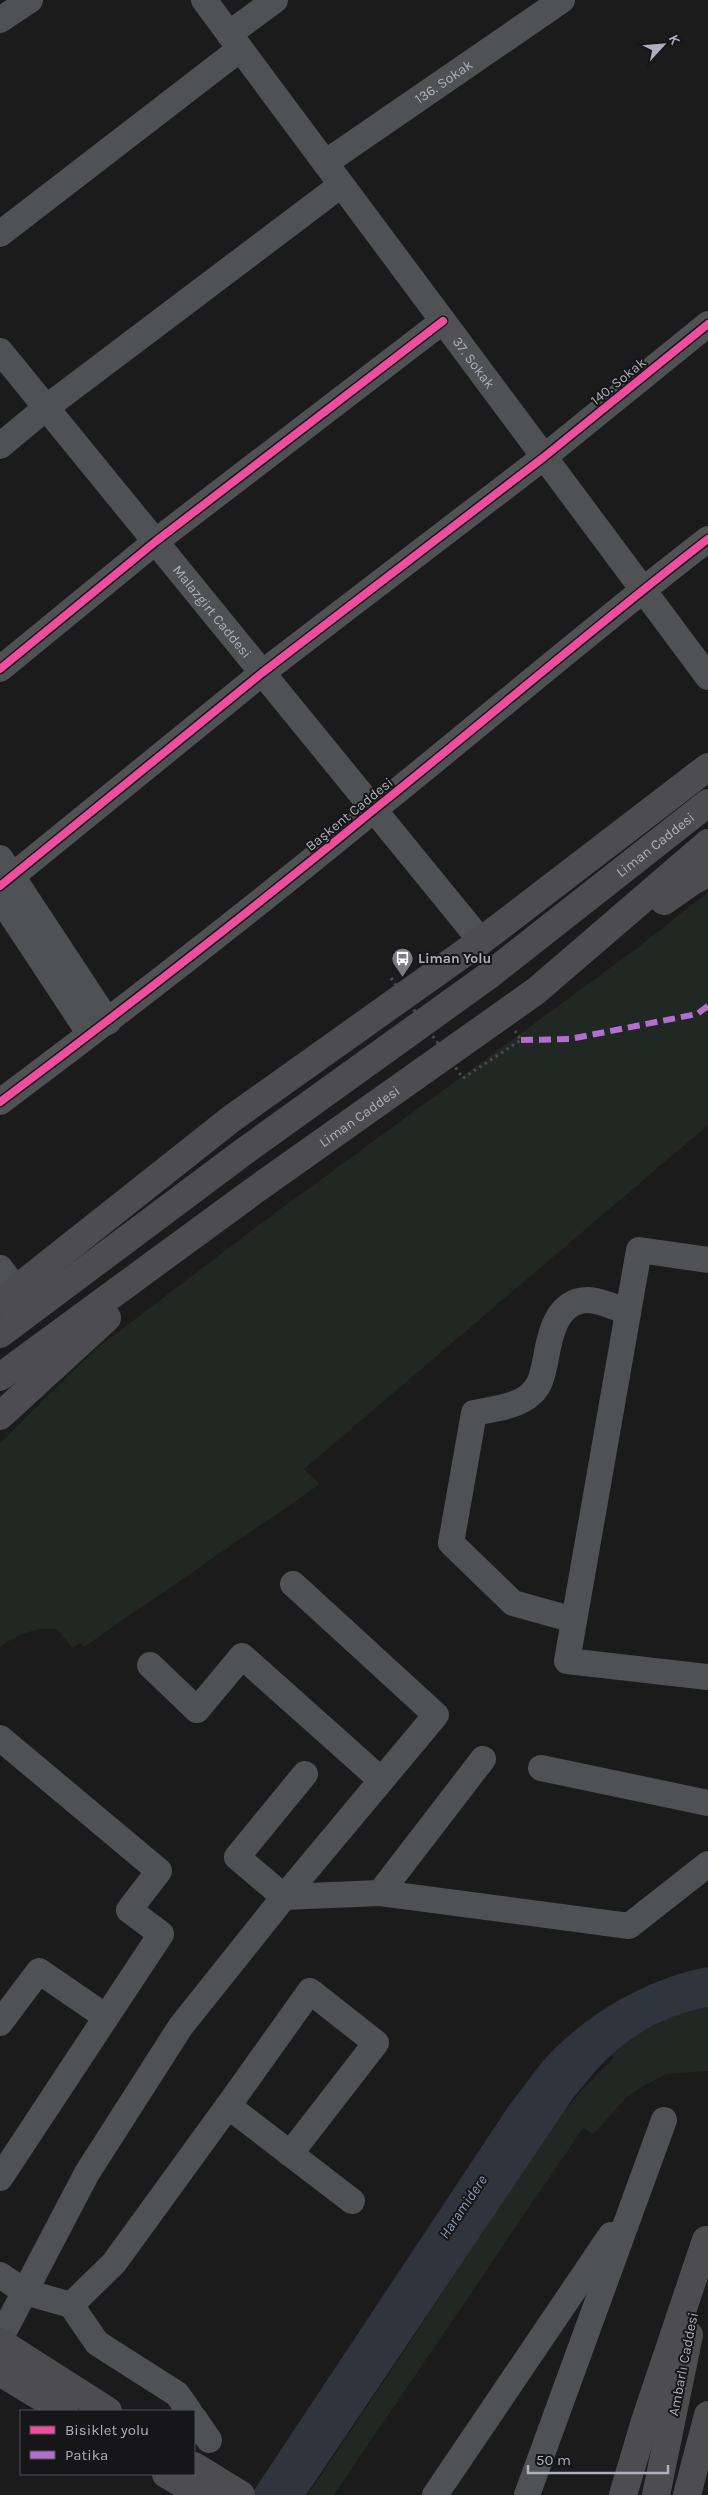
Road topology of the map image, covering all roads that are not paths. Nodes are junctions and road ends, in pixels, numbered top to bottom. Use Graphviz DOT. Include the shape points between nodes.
graph roads {
  1 [pos="30,0"];
  2 [pos="204,0"];
  3 [pos="275,0"];
  4 [pos="562,0"];
  5 [pos="0,20"];
  6 [pos="235,42"];
  7 [pos="325,163"];
  8 [pos="341,185"];
  9 [pos="0,234"];
  10 [pos="443,321"];
  11 [pos="708,324"];
  12 [pos="0,351"];
  13 [pos="47,407"];
  14 [pos="0,446"];
  15 [pos="544,457"];
  16 [pos="708,539"];
  17 [pos="155,542"];
  18 [pos="643,589"];
  19 [pos="0,669"];
  20 [pos="262,673"];
  21 [pos="708,677"];
  22 [pos="708,767"];
  23 [pos="708,804"];
  24 [pos="375,810"];
  25 [pos="708,842"];
  26 [pos="708,873"];
  27 [pos="3,880"];
  28 [pos="481,940"];
  29 [pos="536,991"];
  30 [pos="99,1028"];
  31 [pos="0,1102"];
  32 [pos="255,1190"];
  33 [pos="708,1260"];
  34 [pos="5,1286"];
  35 [pos="628,1312"];
  36 [pos="0,1334"];
  37 [pos="0,1378"];
  38 [pos="0,1416"];
  39 [pos="293,1584"];
  40 [pos="574,1620"];
  41 [pos="150,1665"];
  42 [pos="708,1677"];
  43 [pos="0,1738"];
  44 [pos="483,1759"];
  45 [pos="541,1768"];
  46 [pos="305,1774"];
  47 [pos="382,1780"];
  48 [pos="708,1803"];
  49 [pos="708,1864"];
  50 [pos="380,1892"];
  51 [pos="284,1897"];
  52 [pos="106,2017"];
  53 [pos="0,2023"];
  54 [pos="228,2106"];
  55 [pos="664,2120"];
  56 [pos="290,2154"];
  57 [pos="0,2178"];
  58 [pos="352,2201"];
  59 [pos="634,2202"];
  60 [pos="707,2236"];
  61 [pos="0,2275"];
  62 [pos="25,2292"];
  63 [pos="71,2305"];
  64 [pos="0,2341"];
  65 [pos="0,2372"];
  66 [pos="62,2410"];
  67 [pos="106,2410"];
  68 [pos="188,2410"];
  69 [pos="708,2415"];
  70 [pos="195,2419"];
  71 [pos="209,2440"];
  72 [pos="195,2467"];
  73 [pos="168,2475"];
  74 [pos="201,2495"];
  75 [pos="241,2495"];
  76 [pos="435,2495"];
  77 [pos="527,2495"];
  78 [pos="623,2495"];
  79 [pos="656,2495"];
  80 [pos="687,2495"];
  1 -- 5 [label="street"];
  2 -- 6 [label="street, 37. Sokak"];
  3 -- 6 [label="street"];
  4 -- 7 [label="street, 136. Sokak"];
  6 -- 7 [label="street, 37. Sokak"];
  6 -- 9 [label="street"];
  7 -- 8 [label="street, 37. Sokak"];
  8 -- 10 [label="street, 37. Sokak"];
  8 -- 13 [label="street"];
  10 -- 15 [label="street, 37. Sokak"];
  10 -- 17 [label="street"];
  11 -- 15 [label="street, 140. Sokak"];
  12 -- 13 [label="street, Malazgirt Caddesi"];
  13 -- 14 [label="street"];
  13 -- 17 [label="street, Malazgirt Caddesi"];
  15 -- 18 [label="street, 37. Sokak"];
  15 -- 20 [label="street, 140. Sokak"];
  16 -- 18 [label="street, Başkent Caddesi"];
  17 -- 19 [label="street"];
  17 -- 20 [label="street, Malazgirt Caddesi"];
  18 -- 21 [label="street, 37. Sokak"];
  18 -- 24 [label="street, Başkent Caddesi"];
  20 -- 24 [label="street, Malazgirt Caddesi"];
  20 -- 27 [label="street, 140. Sokak"];
  22 -- 28 [label="highway"];
  23 -- 36 [label="highway, Liman Caddesi" via="488,976 242,1153"];
  24 -- 28 [label="street, Malazgirt Caddesi"];
  24 -- 30 [label="street, Başkent Caddesi"];
  25 -- 29 [label="highway, Liman Caddesi"];
  26 -- 29 [label="highway" via="690,882"];
  27 -- 30 [label="street"];
  28 -- 34 [label="highway"];
  29 -- 32 [label="highway, Liman Caddesi"];
  30 -- 31 [label="street, Başkent Caddesi"];
  32 -- 37 [label="highway, Liman Caddesi"];
  32 -- 38 [label="highway" via="114,1311"];
  33 -- 35 [label="street" via="639,1250"];
  35 -- 40 [label="street"];
  35 -- 40 [label="street" via="590,1300 565,1309 556,1320 541,1380 533,1393 520,1402 474,1413 451,1543 513,1603"];
  39 -- 47 [label="street" via="436,1715"];
  40 -- 42 [label="street" via="567,1661"];
  41 -- 47 [label="street" via="197,1710 242,1656"];
  43 -- 52 [label="street" via="159,1871 130,1910 161,1934"];
  44 -- 50 [label="street"];
  45 -- 48 [label="street"];
  46 -- 51 [label="street" via="237,1857"];
  47 -- 51 [label="street"];
  49 -- 50 [label="street" via="629,1926"];
  50 -- 51 [label="street"];
  51 -- 62 [label="street" via="181,2026 87,2173"];
  52 -- 53 [label="street" via="39,1971"];
  52 -- 57 [label="street"];
  54 -- 56 [label="street"];
  54 -- 56 [label="street" via="310,1991 376,2043"];
  54 -- 63 [label="street" via="114,2263"];
  55 -- 59 [label="street"];
  56 -- 58 [label="street"];
  59 -- 76 [label="street"];
  59 -- 77 [label="street"];
  60 -- 78 [label="main road"];
  60 -- 79 [label="main road, Ambarlı Caddesi"];
  61 -- 62 [label="street"];
  62 -- 63 [label="street"];
  62 -- 64 [label="street"];
  63 -- 68 [label="street" via="97,2342 177,2394"];
  64 -- 67 [label="main road"];
  65 -- 66 [label="main road"];
  69 -- 80 [label="main road"];
  70 -- 71 [label="street"];
  72 -- 75 [label="main road"];
  73 -- 74 [label="main road"];
}
